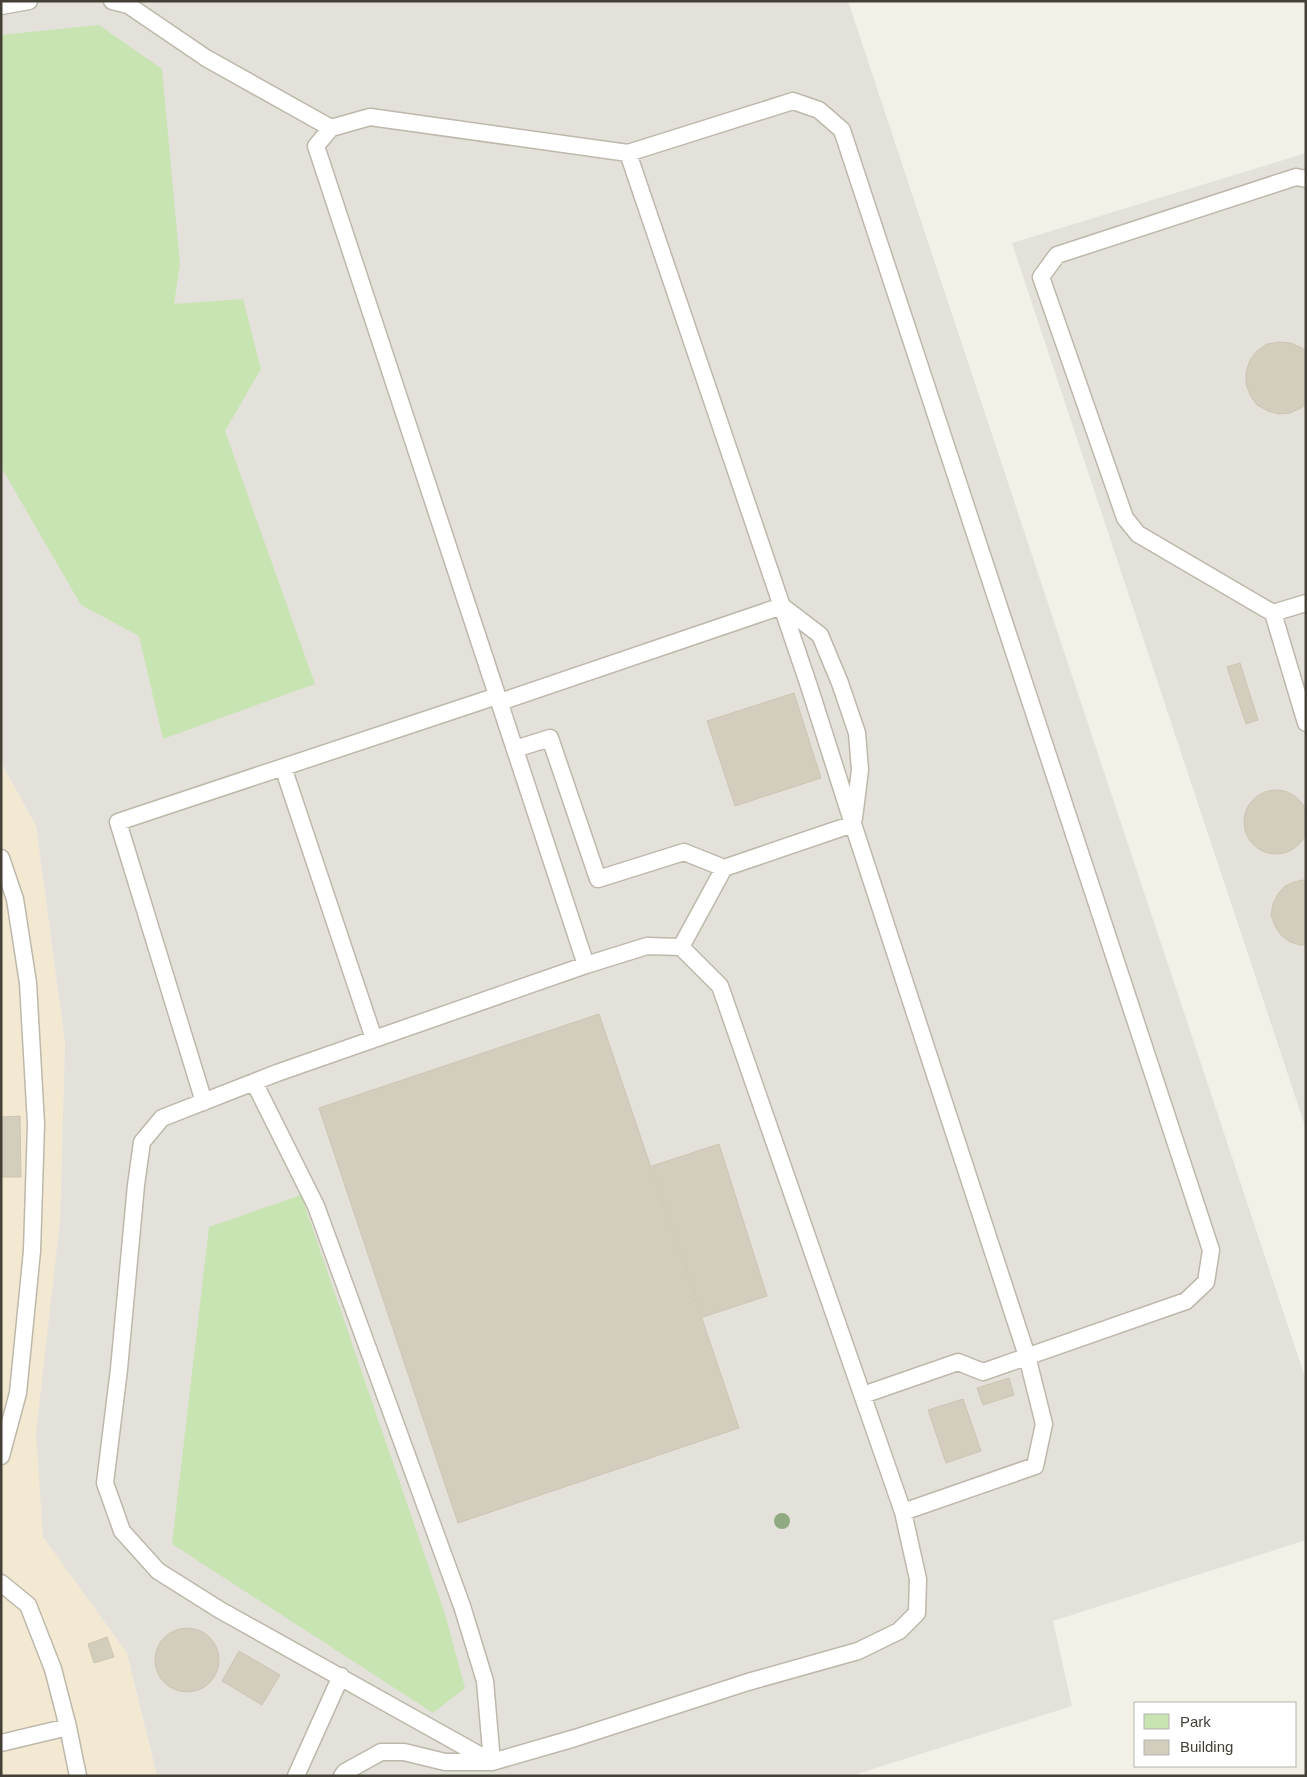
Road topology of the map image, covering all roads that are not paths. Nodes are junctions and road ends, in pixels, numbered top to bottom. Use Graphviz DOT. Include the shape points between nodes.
graph roads {
  1 [pos="29,1"];
  2 [pos="112,1"];
  3 [pos="1,6"];
  4 [pos="331,128"];
  5 [pos="628,153"];
  6 [pos="1306,179"];
  7 [pos="1306,603"];
  8 [pos="782,606"];
  9 [pos="1273,613"];
  10 [pos="498,699"];
  11 [pos="1306,723"];
  12 [pos="515,749"];
  13 [pos="282,767"];
  14 [pos="853,824"];
  15 [pos="1,858"];
  16 [pos="724,868"];
  17 [pos="681,947"];
  18 [pos="586,965"];
  19 [pos="374,1039"];
  20 [pos="254,1082"];
  21 [pos="204,1102"];
  22 [pos="1027,1356"];
  23 [pos="863,1395"];
  24 [pos="1,1456"];
  25 [pos="904,1512"];
  26 [pos="1,1583"];
  27 [pos="341,1676"];
  28 [pos="68,1727"];
  29 [pos="1,1743"];
  30 [pos="492,1762"];
  31 [pos="78,1776"];
  32 [pos="296,1776"];
  33 [pos="342,1776"];
  1 -- 3 [label="lane"];
  2 -- 4 [label="lane" via="128,5 206,58"];
  4 -- 5 [label="lane" via="370,118"];
  4 -- 10 [label="lane" via="316,146"];
  5 -- 8 [label="lane"];
  5 -- 22 [label="lane" via="794,101 819,110 842,130 1211,1250 1206,1282 1186,1301"];
  6 -- 9 [label="lane" via="1296,177 1057,255 1042,278 1125,518 1138,534"];
  7 -- 9 [label="lane"];
  8 -- 10 [label="lane"];
  8 -- 14 [label="lane"];
  8 -- 14 [label="lane" via="820,635 857,733 860,770"];
  9 -- 11 [label="lane"];
  10 -- 12 [label="lane"];
  10 -- 13 [label="lane"];
  12 -- 16 [label="lane" via="550,738 598,880 684,852"];
  12 -- 18 [label="lane"];
  13 -- 19 [label="lane"];
  13 -- 21 [label="lane" via="118,822"];
  14 -- 16 [label="lane"];
  14 -- 22 [label="lane"];
  15 -- 24 [label="lane" via="15,899 28,983 36,1124 32,1251 18,1393"];
  16 -- 17 [label="lane"];
  17 -- 18 [label="lane" via="647,946"];
  17 -- 23 [label="lane" via="720,986"];
  18 -- 19 [label="lane"];
  19 -- 20 [label="lane"];
  20 -- 21 [label="lane"];
  20 -- 30 [label="lane" via="316,1206 462,1606 485,1680"];
  21 -- 27 [label="lane" via="162,1118 142,1142 104,1482 122,1531 158,1571 220,1610"];
  22 -- 23 [label="lane" via="983,1372 958,1362"];
  22 -- 25 [label="lane" via="1044,1424 1035,1466"];
  23 -- 25 [label="lane"];
  25 -- 30 [label="lane" via="918,1579 918,1613 899,1631 858,1651"];
  26 -- 28 [label="lane" via="28,1605 53,1668"];
  27 -- 30 [label="lane"];
  27 -- 32 [label="lane"];
  28 -- 29 [label="lane"];
  28 -- 31 [label="lane"];
  30 -- 33 [label="lane" via="445,1762 404,1752 380,1752"];
}
